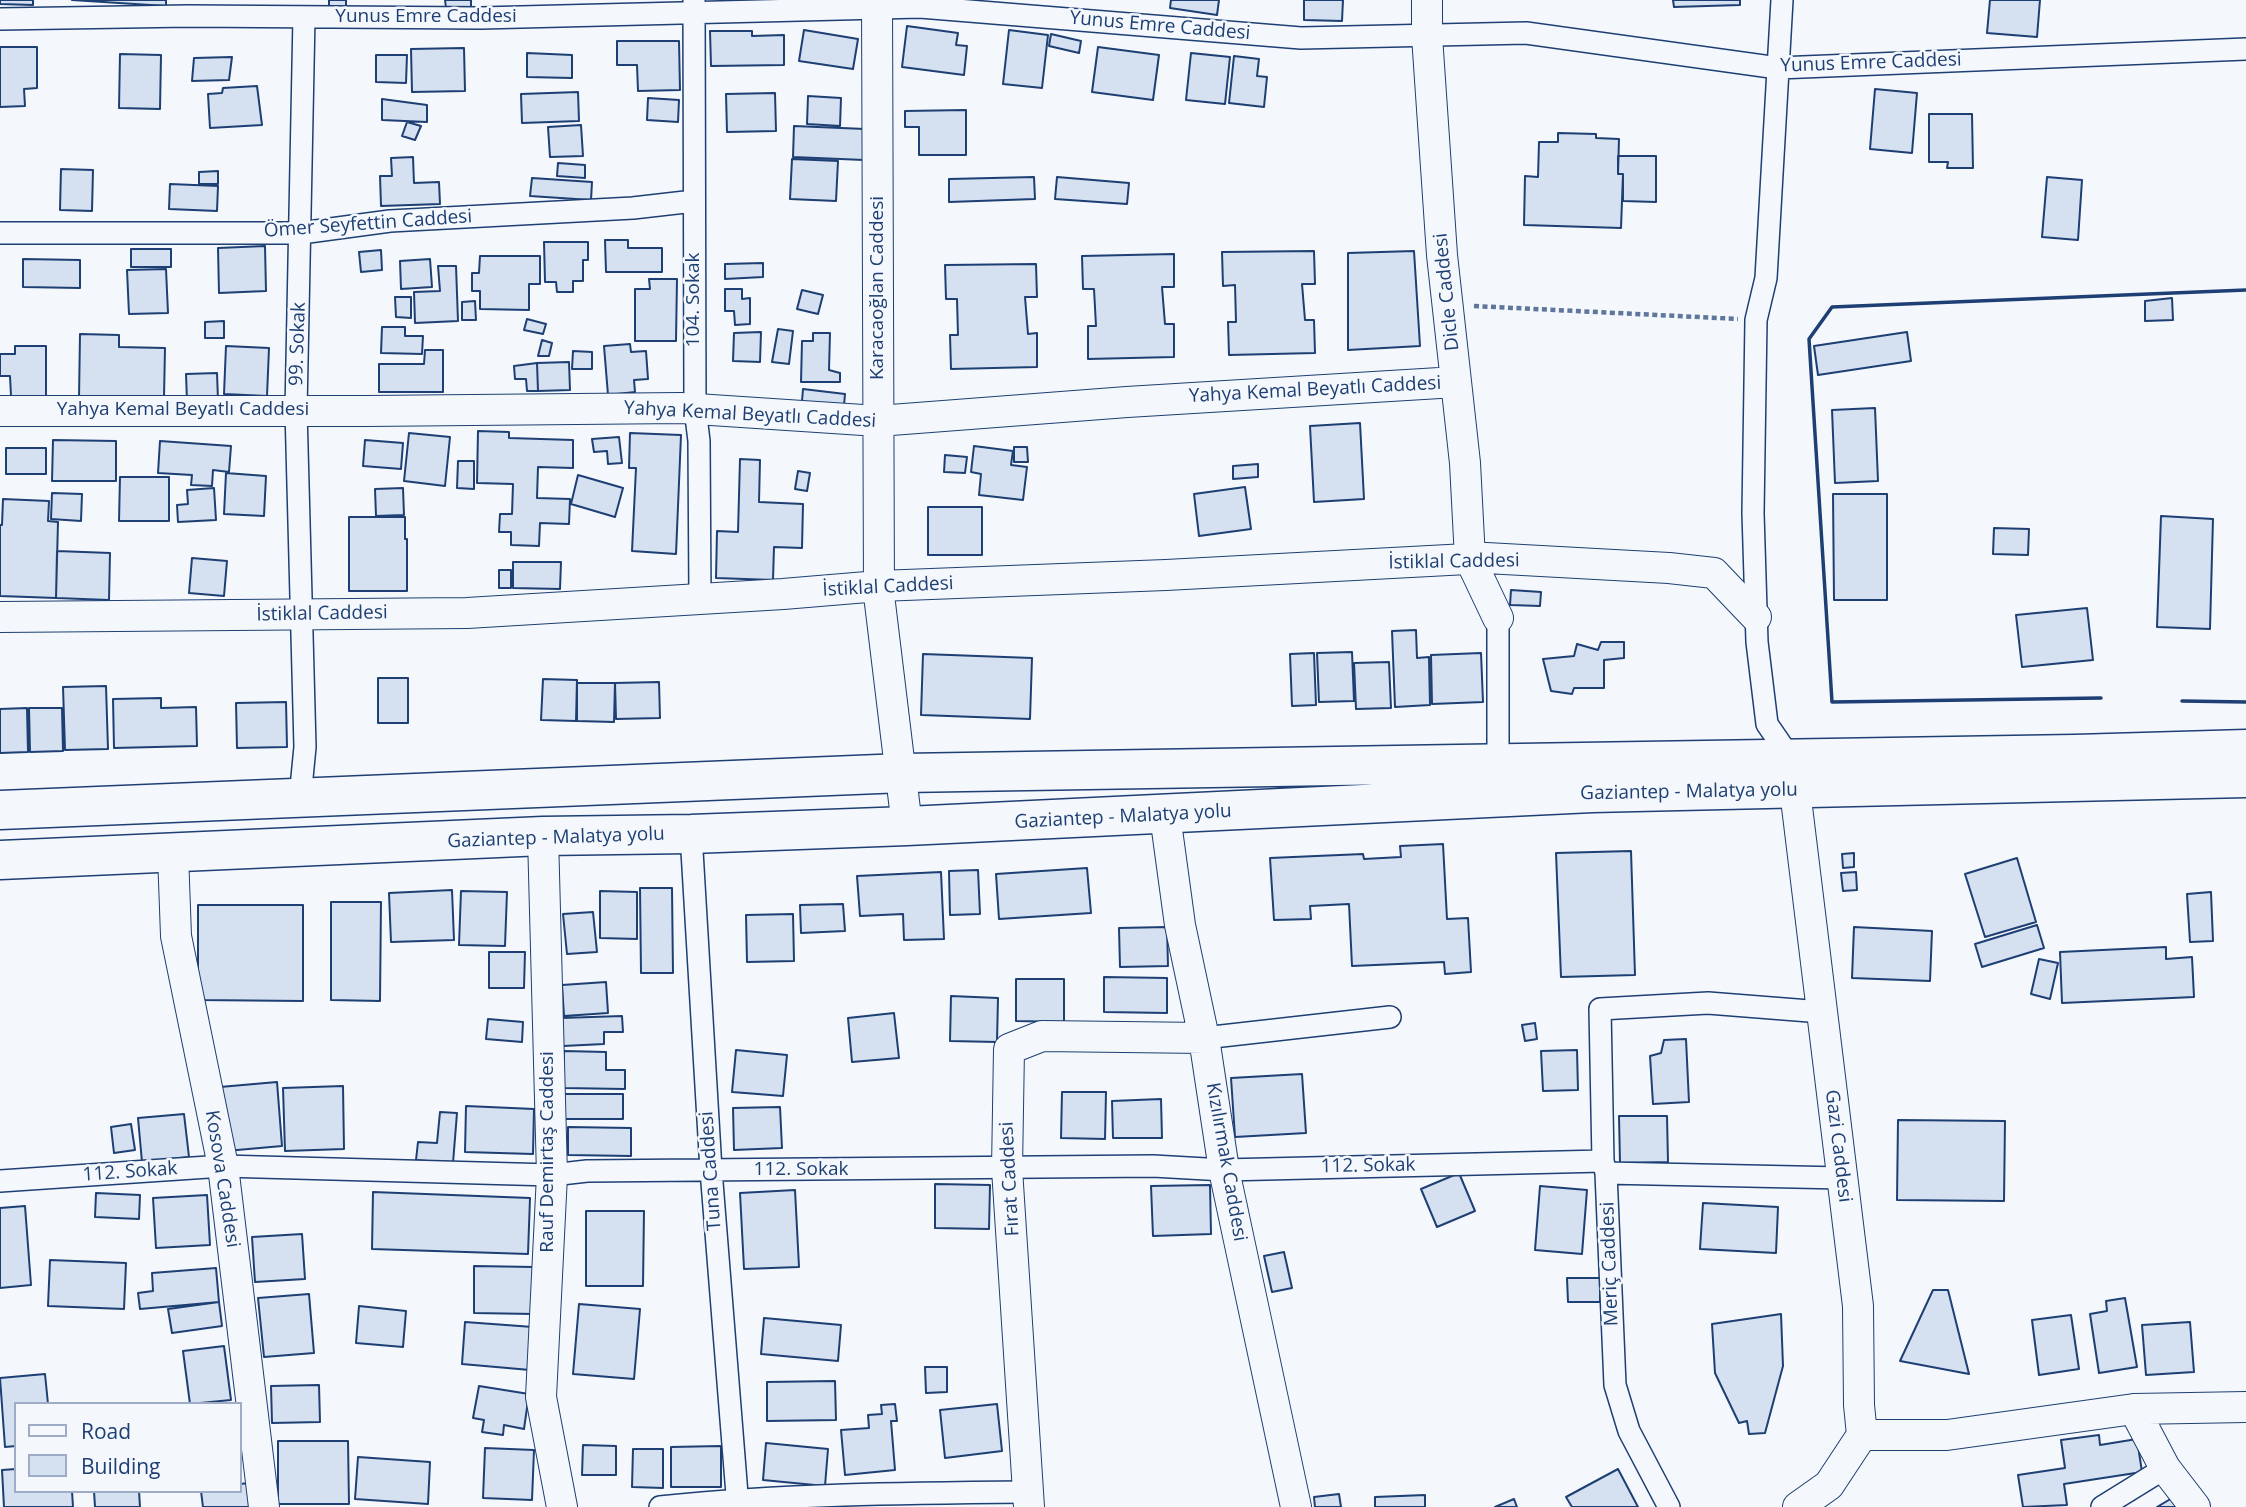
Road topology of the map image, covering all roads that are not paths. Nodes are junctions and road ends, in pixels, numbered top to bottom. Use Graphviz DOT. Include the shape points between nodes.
graph roads {
  1 [pos="1427,0"];
  2 [pos="1782,0"];
  3 [pos="877,4"];
  4 [pos="941,4"];
  5 [pos="694,6"];
  6 [pos="233,8"];
  7 [pos="304,17"];
  8 [pos="0,19"];
  9 [pos="1427,36"];
  10 [pos="2246,49"];
  11 [pos="1778,68"];
  12 [pos="694,201"];
  13 [pos="0,233"];
  14 [pos="301,233"];
  15 [pos="1456,382"];
  16 [pos="695,408"];
  17 [pos="296,410"];
  18 [pos="0,411"];
  19 [pos="878,422"];
  20 [pos="1470,559"];
  21 [pos="879,586"];
  22 [pos="700,599"];
  23 [pos="302,614"];
  24 [pos="0,617"];
  25 [pos="1756,617"];
  26 [pos="1498,618"];
  27 [pos="2246,749"];
  28 [pos="1498,764"];
  29 [pos="903,774"];
  30 [pos="1793,774"];
  31 [pos="2246,778"];
  32 [pos="300,798"];
  33 [pos="0,810"];
  34 [pos="1165,815"];
  35 [pos="908,826"];
  36 [pos="691,834"];
  37 [pos="543,836"];
  38 [pos="173,853"];
  39 [pos="0,860"];
  40 [pos="1822,1012"];
  41 [pos="1390,1017"];
  42 [pos="1204,1038"];
  43 [pos="223,1166"];
  44 [pos="1604,1167"];
  45 [pos="1007,1169"];
  46 [pos="711,1170"];
  47 [pos="1224,1170"];
  48 [pos="552,1175"];
  49 [pos="1842,1178"];
  50 [pos="0,1181"];
  51 [pos="2246,1407"];
  52 [pos="2134,1409"];
  53 [pos="1862,1435"];
  54 [pos="2165,1468"];
  55 [pos="1029,1500"];
  56 [pos="737,1503"];
  57 [pos="264,1507"];
  58 [pos="562,1507"];
  59 [pos="660,1507"];
  60 [pos="1296,1507"];
  61 [pos="1669,1507"];
  62 [pos="1798,1507"];
  63 [pos="2102,1507"];
  64 [pos="2195,1507"];
  1 -- 9 [label="street, Dicle Caddesi"];
  2 -- 11 [label="street"];
  3 -- 4 [label="street, Yunus Emre Caddesi"];
  3 -- 5 [label="street, Yunus Emre Caddesi"];
  3 -- 19 [label="street, Karacaoğlan Caddesi"];
  4 -- 9 [label="street, Yunus Emre Caddesi" via="1301,38"];
  5 -- 7 [label="street, Yunus Emre Caddesi" via="481,18"];
  5 -- 12 [label="street, 104. Sokak"];
  6 -- 7 [label="street, Yunus Emre Caddesi"];
  6 -- 8 [label="street, Yunus Emre Caddesi"];
  7 -- 14 [label="street, 99. Sokak"];
  9 -- 11 [label="street, Yunus Emre Caddesi" via="1526,33"];
  9 -- 15 [label="street, Dicle Caddesi"];
  10 -- 11 [label="street, Yunus Emre Caddesi"];
  11 -- 25 [label="street" via="1766,278 1756,320"];
  12 -- 14 [label="street, Ömer Seyfettin Caddesi" via="390,221"];
  12 -- 16 [label="street, 104. Sokak"];
  13 -- 14 [label="street, Ömer Seyfettin Caddesi"];
  14 -- 17 [label="street, 99. Sokak"];
  15 -- 19 [label="street, Yahya Kemal Beyatlı Caddesi"];
  15 -- 20 [label="street, Dicle Caddesi"];
  16 -- 17 [label="street, Yahya Kemal Beyatlı Caddesi"];
  16 -- 19 [label="street, Yahya Kemal Beyatlı Caddesi"];
  16 -- 22 [label="street, 104. Sokak"];
  17 -- 18 [label="street, Yahya Kemal Beyatlı Caddesi"];
  17 -- 23 [label="street, 99. Sokak"];
  19 -- 21 [label="street, Karacaoğlan Caddesi"];
  20 -- 21 [label="street, İstiklal Caddesi"];
  20 -- 25 [label="street, İstiklal Caddesi" via="1714,572"];
  20 -- 26 [label="street, Dicle Caddesi"];
  21 -- 22 [label="street, İstiklal Caddesi"];
  21 -- 29 [label="street, Karacaoğlan Caddesi"];
  22 -- 23 [label="street, İstiklal Caddesi" via="467,613"];
  23 -- 24 [label="street, İstiklal Caddesi"];
  23 -- 32 [label="street, 99. Sokak" via="305,747"];
  25 -- 30 [label="street" via="1767,724"];
  26 -- 28 [label="street"];
  27 -- 30 [label="highway, Gaziantep - Malatya yolu"];
  28 -- 29 [label="highway, Gaziantep - Malatya yolu"];
  28 -- 30 [label="highway, Gaziantep - Malatya yolu"];
  29 -- 32 [label="highway, Gaziantep - Malatya yolu"];
  29 -- 35 [label="street, Karacaoğlan Caddesi"];
  30 -- 31 [label="highway, Gaziantep - Malatya yolu"];
  30 -- 34 [label="highway, Gaziantep - Malatya yolu" via="1592,793"];
  30 -- 40 [label="street, Gazi Caddesi"];
  32 -- 33 [label="highway, Gaziantep - Malatya yolu"];
  34 -- 35 [label="highway, Gaziantep - Malatya yolu"];
  34 -- 42 [label="street, Kızılırmak Caddesi"];
  35 -- 36 [label="highway, Gaziantep - Malatya yolu"];
  36 -- 37 [label="highway, Gaziantep - Malatya yolu"];
  36 -- 46 [label="street, Tuna Caddesi"];
  37 -- 38 [label="highway, Gaziantep - Malatya yolu"];
  37 -- 48 [label="street, Rauf Demirtaş Caddesi"];
  38 -- 39 [label="highway, Gaziantep - Malatya yolu"];
  38 -- 43 [label="street, Kosova Caddesi" via="176,936"];
  40 -- 44 [label="street, Meriç Caddesi" via="1708,1003 1600,1009"];
  40 -- 49 [label="street, Gazi Caddesi"];
  41 -- 42 [label="street"];
  42 -- 45 [label="street, Fırat Caddesi" via="1042,1036 1009,1049"];
  42 -- 47 [label="street, Kızılırmak Caddesi"];
  43 -- 48 [label="street, 112. Sokak"];
  43 -- 50 [label="street, 112. Sokak"];
  43 -- 57 [label="street, Kosova Caddesi"];
  44 -- 47 [label="street, 112. Sokak"];
  44 -- 49 [label="street, 112. Sokak"];
  44 -- 61 [label="street, Meriç Caddesi" via="1615,1385 1629,1430"];
  45 -- 46 [label="street, 112. Sokak"];
  45 -- 47 [label="street, 112. Sokak" via="1153,1166"];
  45 -- 55 [label="street, Fırat Caddesi"];
  46 -- 48 [label="street, 112. Sokak"];
  46 -- 56 [label="street, Tuna Caddesi"];
  47 -- 60 [label="street, Kızılırmak Caddesi"];
  48 -- 58 [label="street, Rauf Demirtaş Caddesi" via="541,1397"];
  49 -- 53 [label="street, Gazi Caddesi" via="1858,1306"];
  51 -- 52 [label="street"];
  52 -- 53 [label="street" via="1947,1435"];
  52 -- 54 [label="street"];
  53 -- 62 [label="street" via="1829,1485"];
  54 -- 63 [label="street"];
  54 -- 64 [label="street"];
  55 -- 56 [label="street" via="900,1493"];
  56 -- 59 [label="street"];
}
